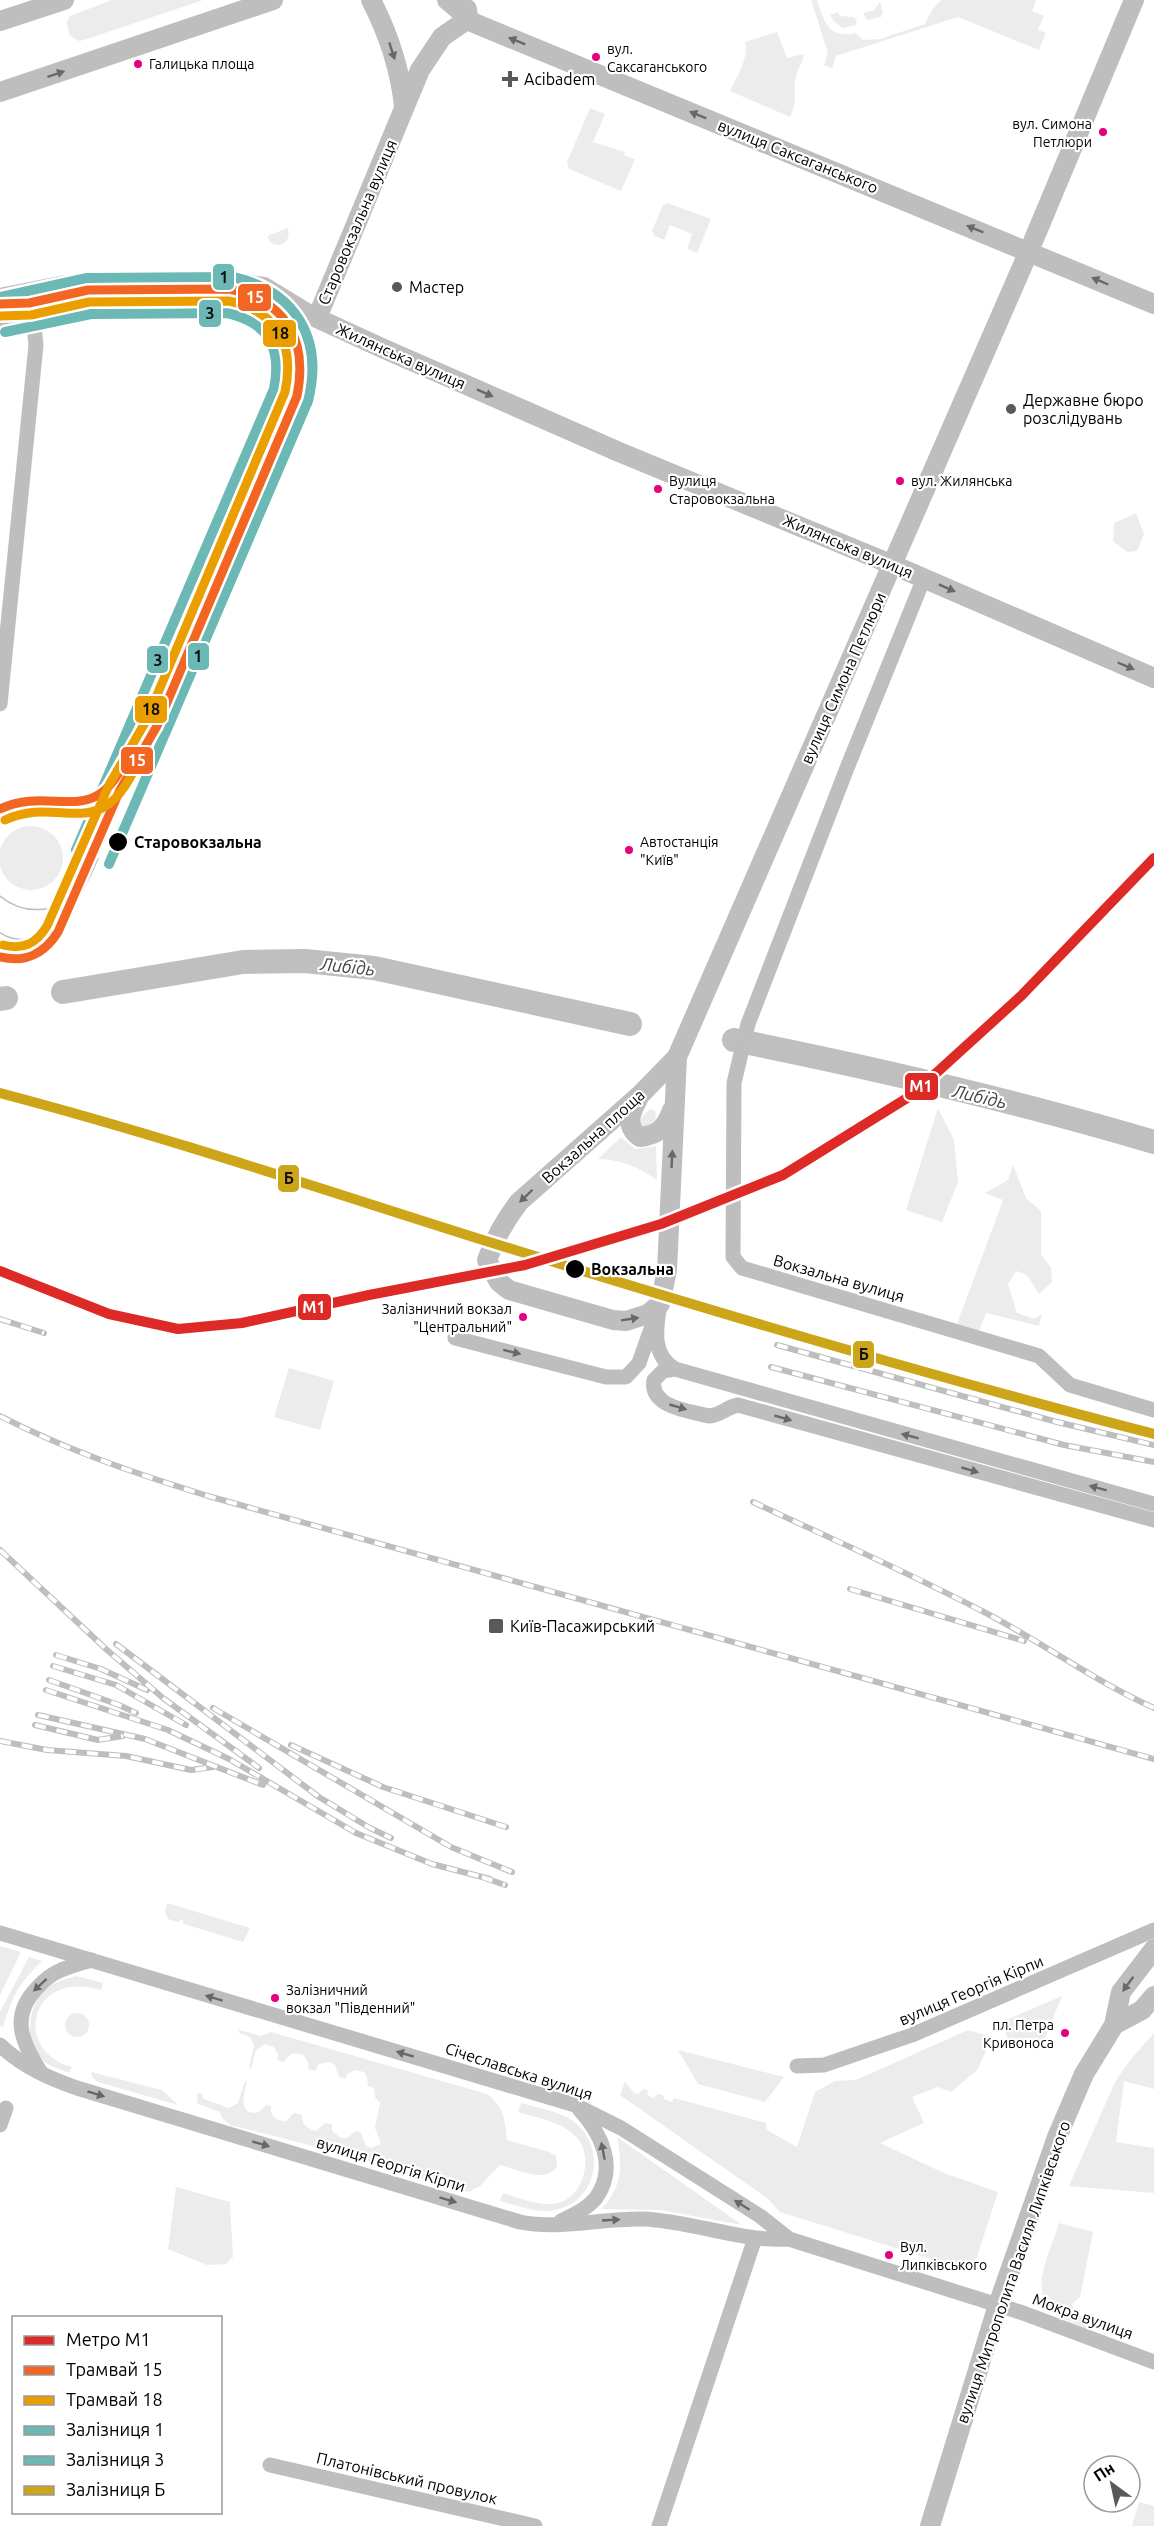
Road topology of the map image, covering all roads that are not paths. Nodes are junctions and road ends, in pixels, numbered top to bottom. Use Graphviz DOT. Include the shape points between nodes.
graph roads {
  1 [pos="64,0"];
  2 [pos="273,0"];
  3 [pos="371,0"];
  4 [pos="447,0"];
  5 [pos="1134,0"];
  6 [pos="467,9"];
  7 [pos="0,21"];
  8 [pos="0,92"];
  9 [pos="405,106"];
  10 [pos="1029,251"];
  11 [pos="0,298"];
  12 [pos="1154,304"];
  13 [pos="313,316"];
  14 [pos="33,318"];
  15 [pos="0,326"];
  16 [pos="307,336"];
  17 [pos="893,565"];
  18 [pos="924,578"];
  19 [pos="170,646"];
  20 [pos="1154,678"];
  21 [pos="0,704"];
  22 [pos="142,770"];
  23 [pos="748,1024"];
  24 [pos="678,1057"];
  25 [pos="641,1094"];
  26 [pos="675,1101"];
  27 [pos="657,1313"];
  28 [pos="455,1338"];
  29 [pos="675,1369"];
  30 [pos="719,1383"];
  31 [pos="726,1408"];
  32 [pos="1154,1410"];
  33 [pos="1154,1504"];
  34 [pos="1154,1520"];
  35 [pos="1154,1930"];
  36 [pos="0,1933"];
  37 [pos="1154,1949"];
  38 [pos="92,1960"];
  39 [pos="1154,1996"];
  40 [pos="1114,2025"];
  41 [pos="0,2045"];
  42 [pos="797,2066"];
  43 [pos="41,2074"];
  44 [pos="575,2105"];
  45 [pos="6,2108"];
  46 [pos="0,2125"];
  47 [pos="553,2225"];
  48 [pos="755,2238"];
  49 [pos="789,2240"];
  50 [pos="999,2305"];
  51 [pos="1154,2362"];
  52 [pos="270,2465"];
  53 [pos="535,2526"];
  54 [pos="659,2526"];
  55 [pos="930,2526"];
  1 -- 7 [label="main road"];
  8 -- 2 [label="main road, one-way"];
  3 -- 9 [label="main road, one-way" via="384,25"];
  4 -- 6 [label="main road, вулиця Саксаганського"];
  5 -- 10 [label="main road, вулиця Симона Петлюри"];
  6 -- 9 [label="main road, Старовокзальна вулиця" via="435,45"];
  10 -- 6 [label="main road, вулиця Саксаганського, one-way" via="474,23"];
  9 -- 13 [label="main road, Старовокзальна вулиця"];
  12 -- 10 [label="main road, вулиця Саксаганського, one-way"];
  10 -- 17 [label="main road, вулиця Симона Петлюри"];
  11 -- 13 [label="main road, Жилянська вулиця" via="101,281 223,281 264,287"];
  13 -- 14 [label="main road, Жилянська вулиця" via="167,307 93,308"];
  13 -- 16 [label="street, Старовокзальна вулиця"];
  13 -- 17 [label="main road, Жилянська вулиця, one-way" via="619,452"];
  14 -- 15 [label="main road, Жилянська вулиця"];
  14 -- 21 [label="street" via="36,345"];
  16 -- 19 [label="street, Старовокзальна вулиця"];
  16 -- 22 [label="street" via="309,376 304,399"];
  17 -- 18 [label="main road, Жилянська вулиця"];
  17 -- 24 [label="main road, вулиця Симона Петлюри"];
  18 -- 20 [label="main road, Жилянська вулиця, one-way"];
  18 -- 23 [label="street, вулиця Симона Петлюри"];
  23 -- 32 [label="street, Вокзальна вулиця" via="734,1083 733,1257 742,1268 1039,1356 1070,1385"];
  24 -- 25 [label="main road, Вокзальна площа"];
  24 -- 26 [label="main road"];
  25 -- 26 [label="main road" via="630,1113 630,1124 640,1137 659,1133 668,1122"];
  25 -- 27 [label="main road, Вокзальна площа, one-way" via="519,1202 502,1226 487,1260 499,1282 509,1290 613,1320"];
  27 -- 26 [label="main road, one-way" via="667,1270"];
  28 -- 27 [label="street, one-way" via="606,1377 626,1377 648,1346"];
  27 -- 29 [label="street" via="660,1355"];
  29 -- 30 [label="street"];
  29 -- 31 [label="street, one-way" via="663,1371 654,1380 653,1392 660,1401 709,1416"];
  30 -- 31 [label="street" via="728,1390"];
  33 -- 30 [label="street, one-way"];
  31 -- 34 [label="street, one-way" via="738,1405"];
  35 -- 42 [label="street, вулиця Георгія Кірпи" via="912,2035 824,2065"];
  36 -- 38 [label="street, Січеславська вулиця"];
  37 -- 40 [label="main road, вулиця Митрополита Василя Липківського, one-way" via="1121,1992"];
  38 -- 43 [label="street, one-way" via="45,1979 23,2008 22,2037"];
  44 -- 38 [label="street, Січеславська вулиця, one-way"];
  39 -- 40 [label="main road" via="1142,2010"];
  40 -- 50 [label="main road, вулиця Митрополита Василя Липківського" via="1084,2074 1057,2137"];
  41 -- 43 [label="street, вулиця Георгія Кірпи"];
  43 -- 47 [label="street, вулиця Георгія Кірпи, one-way" via="482,2211 530,2224"];
  47 -- 44 [label="street, one-way" via="595,2199 606,2166 598,2132"];
  49 -- 44 [label="street, Січеславська вулиця, one-way" via="760,2216 611,2122"];
  45 -- 46 [label="street"];
  47 -- 48 [label="street, вулиця Георгія Кірпи, one-way" via="644,2219"];
  48 -- 49 [label="street, вулиця Георгія Кірпи"];
  48 -- 54 [label="street"];
  49 -- 50 [label="street, Січеславська вулиця"];
  50 -- 51 [label="street, Мокра вулиця"];
  50 -- 55 [label="main road, вулиця Митрополита Василя Липківського"];
  52 -- 53 [label="street, Платонівський провулок"];
}
